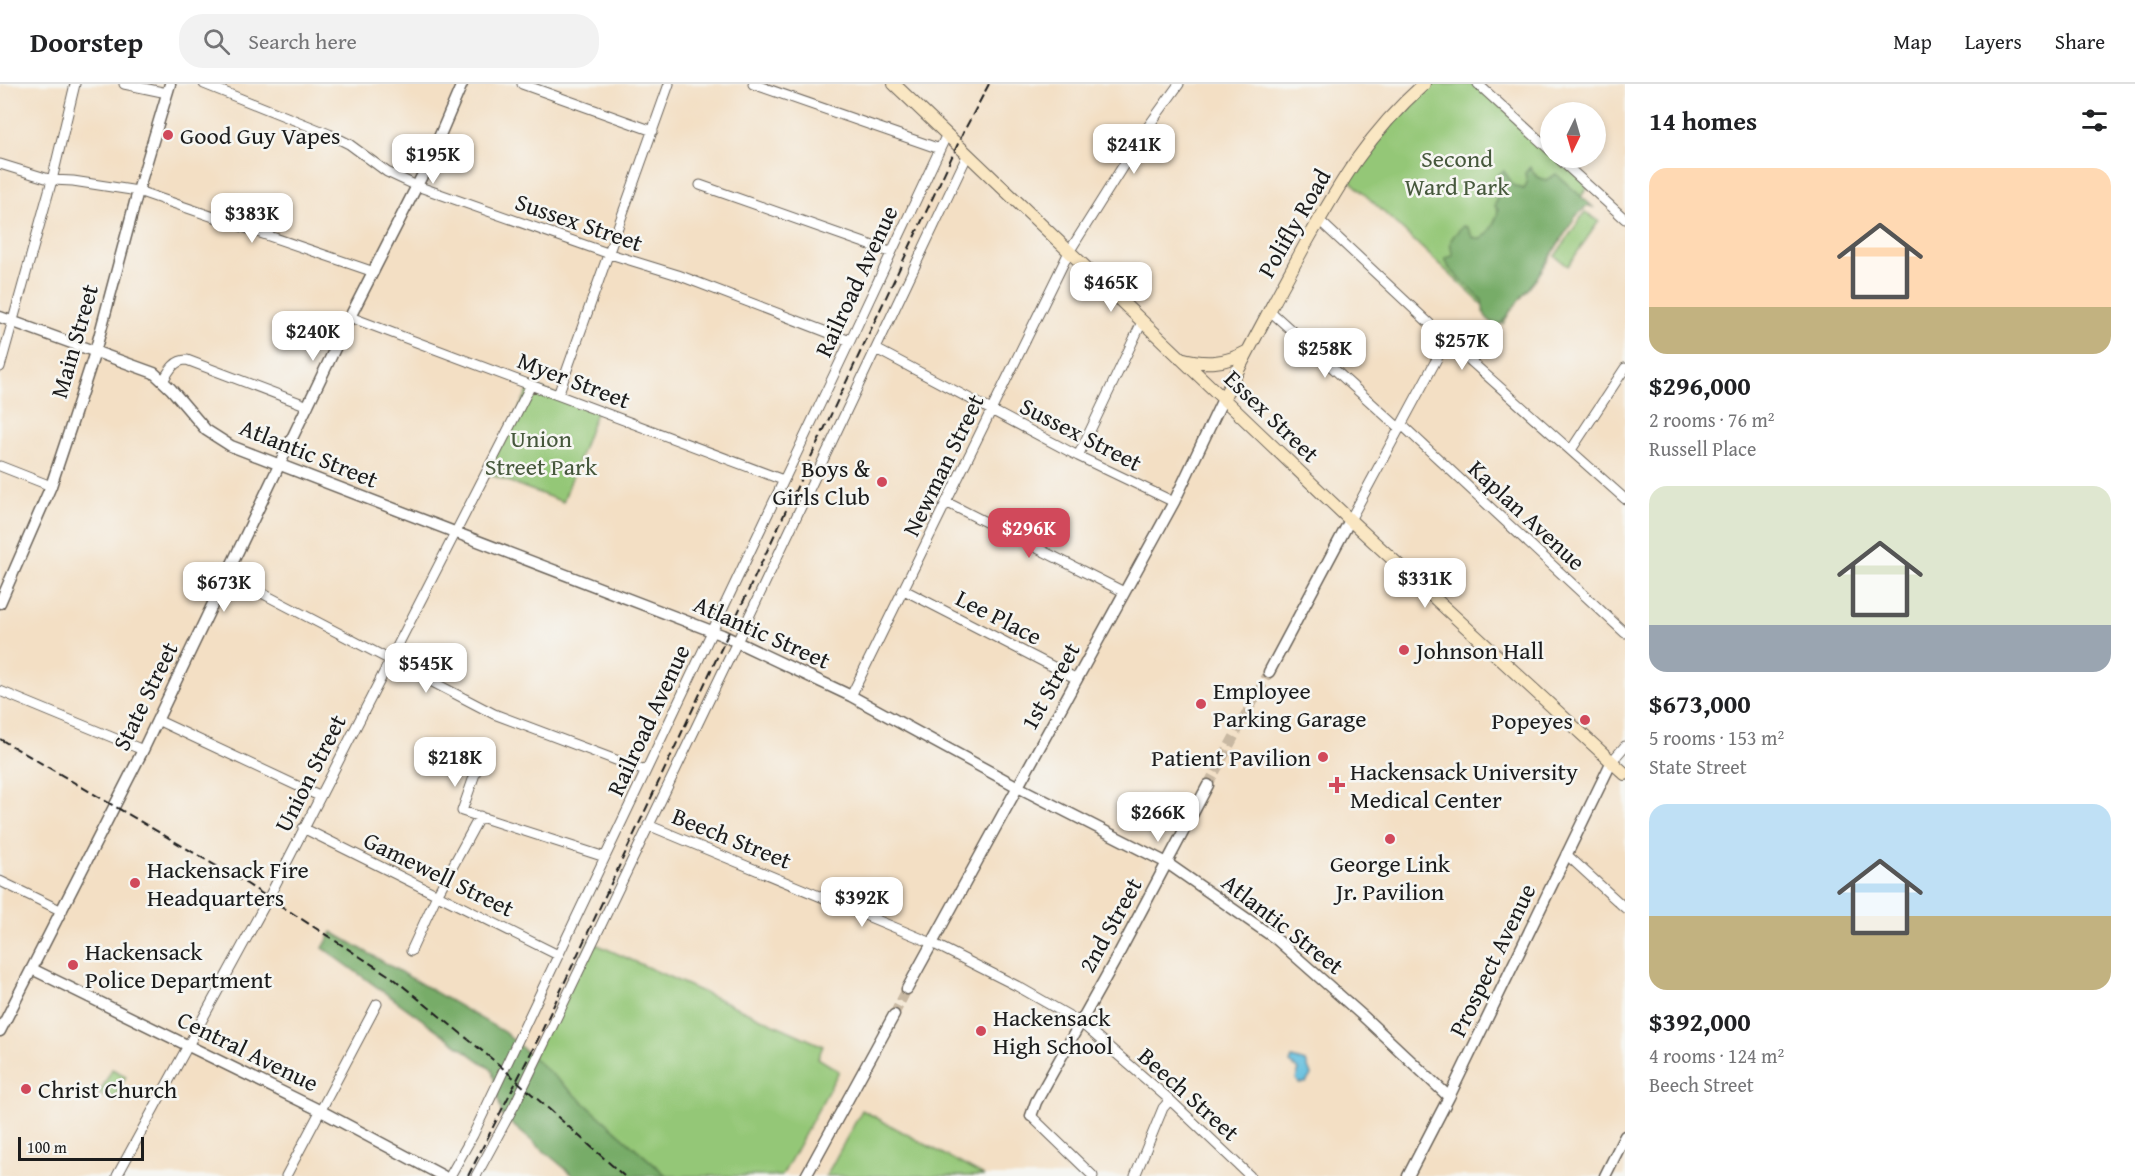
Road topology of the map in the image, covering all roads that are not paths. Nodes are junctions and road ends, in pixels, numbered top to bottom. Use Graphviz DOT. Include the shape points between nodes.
graph roads {
  1 [pos="75,84"];
  2 [pos="124,84"];
  3 [pos="204,84"];
  4 [pos="462,84"];
  5 [pos="522,84"];
  6 [pos="669,84"];
  7 [pos="753,84"];
  8 [pos="894,84"];
  9 [pos="1179,84"];
  10 [pos="1424,84"];
  11 [pos="1478,84"];
  12 [pos="168,89"];
  13 [pos="652,131"];
  14 [pos="946,134"];
  15 [pos="1540,141"];
  16 [pos="940,148"];
  17 [pos="968,154"];
  18 [pos="0,164"];
  19 [pos="1569,168"];
  20 [pos="52,180"];
  21 [pos="700,185"];
  22 [pos="417,186"];
  23 [pos="138,191"];
  24 [pos="1625,219"];
  25 [pos="1319,220"];
  26 [pos="890,252"];
  27 [pos="1070,252"];
  28 [pos="610,254"];
  29 [pos="374,272"];
  30 [pos="1269,310"];
  31 [pos="0,317"];
  32 [pos="350,317"];
  33 [pos="12,321"];
  34 [pos="1142,322"];
  35 [pos="1447,340"];
  36 [pos="850,341"];
  37 [pos="876,349"];
  38 [pos="1248,351"];
  39 [pos="95,352"];
  40 [pos="1180,358"];
  41 [pos="0,367"];
  42 [pos="1625,368"];
  43 [pos="163,381"];
  44 [pos="531,385"];
  45 [pos="558,395"];
  46 [pos="1223,399"];
  47 [pos="308,406"];
  48 [pos="992,411"];
  49 [pos="1401,427"];
  50 [pos="1571,450"];
  51 [pos="1078,456"];
  52 [pos="279,465"];
  53 [pos="0,466"];
  54 [pos="783,480"];
  55 [pos="51,486"];
  56 [pos="1625,499"];
  57 [pos="946,502"];
  58 [pos="1174,502"];
  59 [pos="1350,520"];
  60 [pos="455,533"];
  61 [pos="227,575"];
  62 [pos="904,590"];
  63 [pos="1125,592"];
  64 [pos="0,603"];
  65 [pos="711,631"];
  66 [pos="1625,633"];
  67 [pos="737,642"];
  68 [pos="390,660"];
  69 [pos="1269,672"];
  70 [pos="1077,679"];
  71 [pos="0,691"];
  72 [pos="851,696"];
  73 [pos="157,720"];
  74 [pos="1625,746"];
  75 [pos="143,750"];
  76 [pos="1612,761"];
  77 [pos="645,771"];
  78 [pos="475,774"];
  79 [pos="1625,774"];
  80 [pos="1208,785"];
  81 [pos="1018,787"];
  82 [pos="320,796"];
  83 [pos="480,816"];
  84 [pos="648,825"];
  85 [pos="303,828"];
  86 [pos="1566,854"];
  87 [pos="604,857"];
  88 [pos="1167,863"];
  89 [pos="0,881"];
  90 [pos="437,895"];
  91 [pos="1625,908"];
  92 [pos="62,911"];
  93 [pos="932,943"];
  94 [pos="411,951"];
  95 [pos="558,955"];
  96 [pos="32,969"];
  97 [pos="907,990"];
  98 [pos="377,1004"];
  99 [pos="894,1015"];
  100 [pos="1080,1022"];
  101 [pos="0,1029"];
  102 [pos="188,1045"];
  103 [pos="1449,1097"];
  104 [pos="1170,1100"];
  105 [pos="321,1111"];
  106 [pos="1031,1116"];
  107 [pos="1625,1136"];
  108 [pos="117,1176"];
  109 [pos="286,1176"];
  110 [pos="443,1176"];
  111 [pos="450,1176"];
  112 [pos="477,1176"];
  113 [pos="806,1176"];
  114 [pos="1094,1176"];
  115 [pos="1135,1176"];
  116 [pos="1250,1176"];
  117 [pos="1408,1176"];
  118 [pos="1605,1176"];
  1 -- 20 [label="street"];
  2 -- 12 [label="street"];
  3 -- 22 [label="street, Sussex Street" via="329,134 387,172"];
  4 -- 22 [label="street, State Street"];
  5 -- 13 [label="street"];
  6 -- 13 [label="street"];
  7 -- 16 [label="street"];
  8 -- 14 [label="main road, Essex Street"];
  9 -- 27 [label="street, Newman Street"];
  10 -- 25 [label="main road, Polifly Road" via="1375,133"];
  11 -- 15 [label="street"];
  12 -- 23 [label="street, Main Street"];
  13 -- 28 [label="street"];
  14 -- 16 [label="street, Railroad Avenue"];
  14 -- 17 [label="main road, Essex Street"];
  16 -- 26 [label="street, Railroad Avenue"];
  17 -- 27 [label="main road, Essex Street"];
  17 -- 37 [label="street, Railroad Avenue"];
  18 -- 20 [label="street"];
  19 -- 24 [label="street"];
  20 -- 23 [label="street"];
  20 -- 33 [label="street"];
  21 -- 26 [label="street"];
  22 -- 28 [label="street, Sussex Street"];
  22 -- 29 [label="street, State Street"];
  23 -- 29 [label="street"];
  23 -- 39 [label="street, Main Street"];
  25 -- 30 [label="main road, Polifly Road"];
  25 -- 35 [label="street"];
  26 -- 36 [label="street, Railroad Avenue"];
  27 -- 34 [label="main road, Essex Street"];
  27 -- 48 [label="street, Newman Street"];
  28 -- 36 [label="street, Sussex Street" via="678,275"];
  28 -- 45 [label="street"];
  29 -- 32 [label="street, State Street"];
  30 -- 38 [label="main road, Polifly Road"];
  30 -- 49 [label="street, Kaplan Avenue"];
  31 -- 33 [label="street, Atlantic Street"];
  32 -- 44 [label="street, Myer Street"];
  32 -- 47 [label="street, State Street"];
  33 -- 39 [label="street, Atlantic Street"];
  33 -- 41 [label="street"];
  34 -- 40 [label="main road, Essex Street"];
  34 -- 51 [label="street"];
  35 -- 49 [label="street"];
  35 -- 50 [label="street"];
  36 -- 54 [label="street, Railroad Avenue"];
  37 -- 48 [label="street, Sussex Street"];
  37 -- 67 [label="street, Railroad Avenue"];
  38 -- 40 [label="main road" via="1215,363"];
  38 -- 46 [label="main road, Polifly Road"];
  39 -- 43 [label="street, Atlantic Street" via="154,373"];
  39 -- 55 [label="street, Main Street"];
  40 -- 46 [label="main road, Essex Street"];
  42 -- 50 [label="street"];
  43 -- 47 [label="street" via="174,363 187,360"];
  43 -- 52 [label="street, Atlantic Street" via="217,439"];
  44 -- 45 [label="street, Myer Street"];
  44 -- 60 [label="street, Union Street"];
  45 -- 54 [label="street, Myer Street"];
  46 -- 58 [label="street, 1st Street"];
  46 -- 59 [label="main road, Essex Street"];
  47 -- 52 [label="street, State Street"];
  48 -- 51 [label="street, Sussex Street"];
  48 -- 57 [label="street, Newman Street"];
  49 -- 59 [label="street"];
  49 -- 66 [label="street, Kaplan Avenue"];
  50 -- 56 [label="street"];
  51 -- 58 [label="street, Sussex Street"];
  52 -- 60 [label="street, Atlantic Street"];
  52 -- 61 [label="street, State Street"];
  53 -- 55 [label="street"];
  54 -- 65 [label="street, Railroad Avenue"];
  55 -- 64 [label="street, Main Street"];
  57 -- 62 [label="street, Newman Street"];
  57 -- 63 [label="street"];
  58 -- 63 [label="street, 1st Street"];
  59 -- 69 [label="street"];
  59 -- 76 [label="main road, Essex Street"];
  60 -- 65 [label="street, Atlantic Street"];
  60 -- 68 [label="street, Union Street"];
  61 -- 68 [label="street"];
  61 -- 73 [label="street, State Street"];
  62 -- 70 [label="street, Lee Place"];
  62 -- 72 [label="street, Newman Street"];
  63 -- 70 [label="street, 1st Street"];
  65 -- 67 [label="street, Atlantic Street"];
  65 -- 77 [label="street, Railroad Avenue"];
  67 -- 72 [label="street, Atlantic Street"];
  67 -- 84 [label="street, Railroad Avenue"];
  68 -- 77 [label="street" via="494,714"];
  68 -- 82 [label="street, Union Street"];
  70 -- 81 [label="street, 1st Street"];
  71 -- 75 [label="street"];
  72 -- 81 [label="street, Atlantic Street"];
  73 -- 75 [label="street, State Street"];
  73 -- 82 [label="street"];
  74 -- 76 [label="street"];
  75 -- 92 [label="street, State Street"];
  76 -- 79 [label="main road, Essex Street"];
  76 -- 86 [label="street, Prospect Avenue"];
  77 -- 87 [label="street, Railroad Avenue"];
  78 -- 83 [label="street" via="462,811"];
  80 -- 88 [label="street, 2nd Street"];
  81 -- 88 [label="street, Atlantic Street"];
  81 -- 93 [label="street, 1st Street"];
  82 -- 85 [label="street, Union Street"];
  83 -- 87 [label="street"];
  83 -- 90 [label="street"];
  84 -- 93 [label="street, Beech Street"];
  84 -- 112 [label="street, Railroad Avenue"];
  85 -- 90 [label="street, Gamewell Street"];
  85 -- 102 [label="street, Union Street"];
  86 -- 91 [label="street"];
  86 -- 103 [label="street, Prospect Avenue"];
  87 -- 95 [label="street, Railroad Avenue"];
  88 -- 100 [label="street, 2nd Street"];
  88 -- 103 [label="street, Atlantic Street" via="1276,939"];
  89 -- 92 [label="street"];
  90 -- 94 [label="street"];
  90 -- 95 [label="street, Gamewell Street"];
  92 -- 96 [label="street, State Street"];
  93 -- 97 [label="street, 1st Street"];
  93 -- 100 [label="street, Beech Street"];
  95 -- 111 [label="street, Railroad Avenue"];
  96 -- 101 [label="street, State Street"];
  96 -- 102 [label="street, Central Avenue"];
  98 -- 105 [label="street"];
  99 -- 113 [label="street"];
  100 -- 104 [label="street, Beech Street"];
  100 -- 106 [label="street, 2nd Street"];
  102 -- 105 [label="street, Central Avenue"];
  102 -- 108 [label="street, Union Street"];
  103 -- 117 [label="street, Prospect Avenue"];
  104 -- 115 [label="street" via="1163,1108"];
  104 -- 116 [label="street, Beech Street"];
  105 -- 109 [label="street"];
  105 -- 110 [label="street, Central Avenue"];
  106 -- 114 [label="street"];
  107 -- 118 [label="street"];
}
